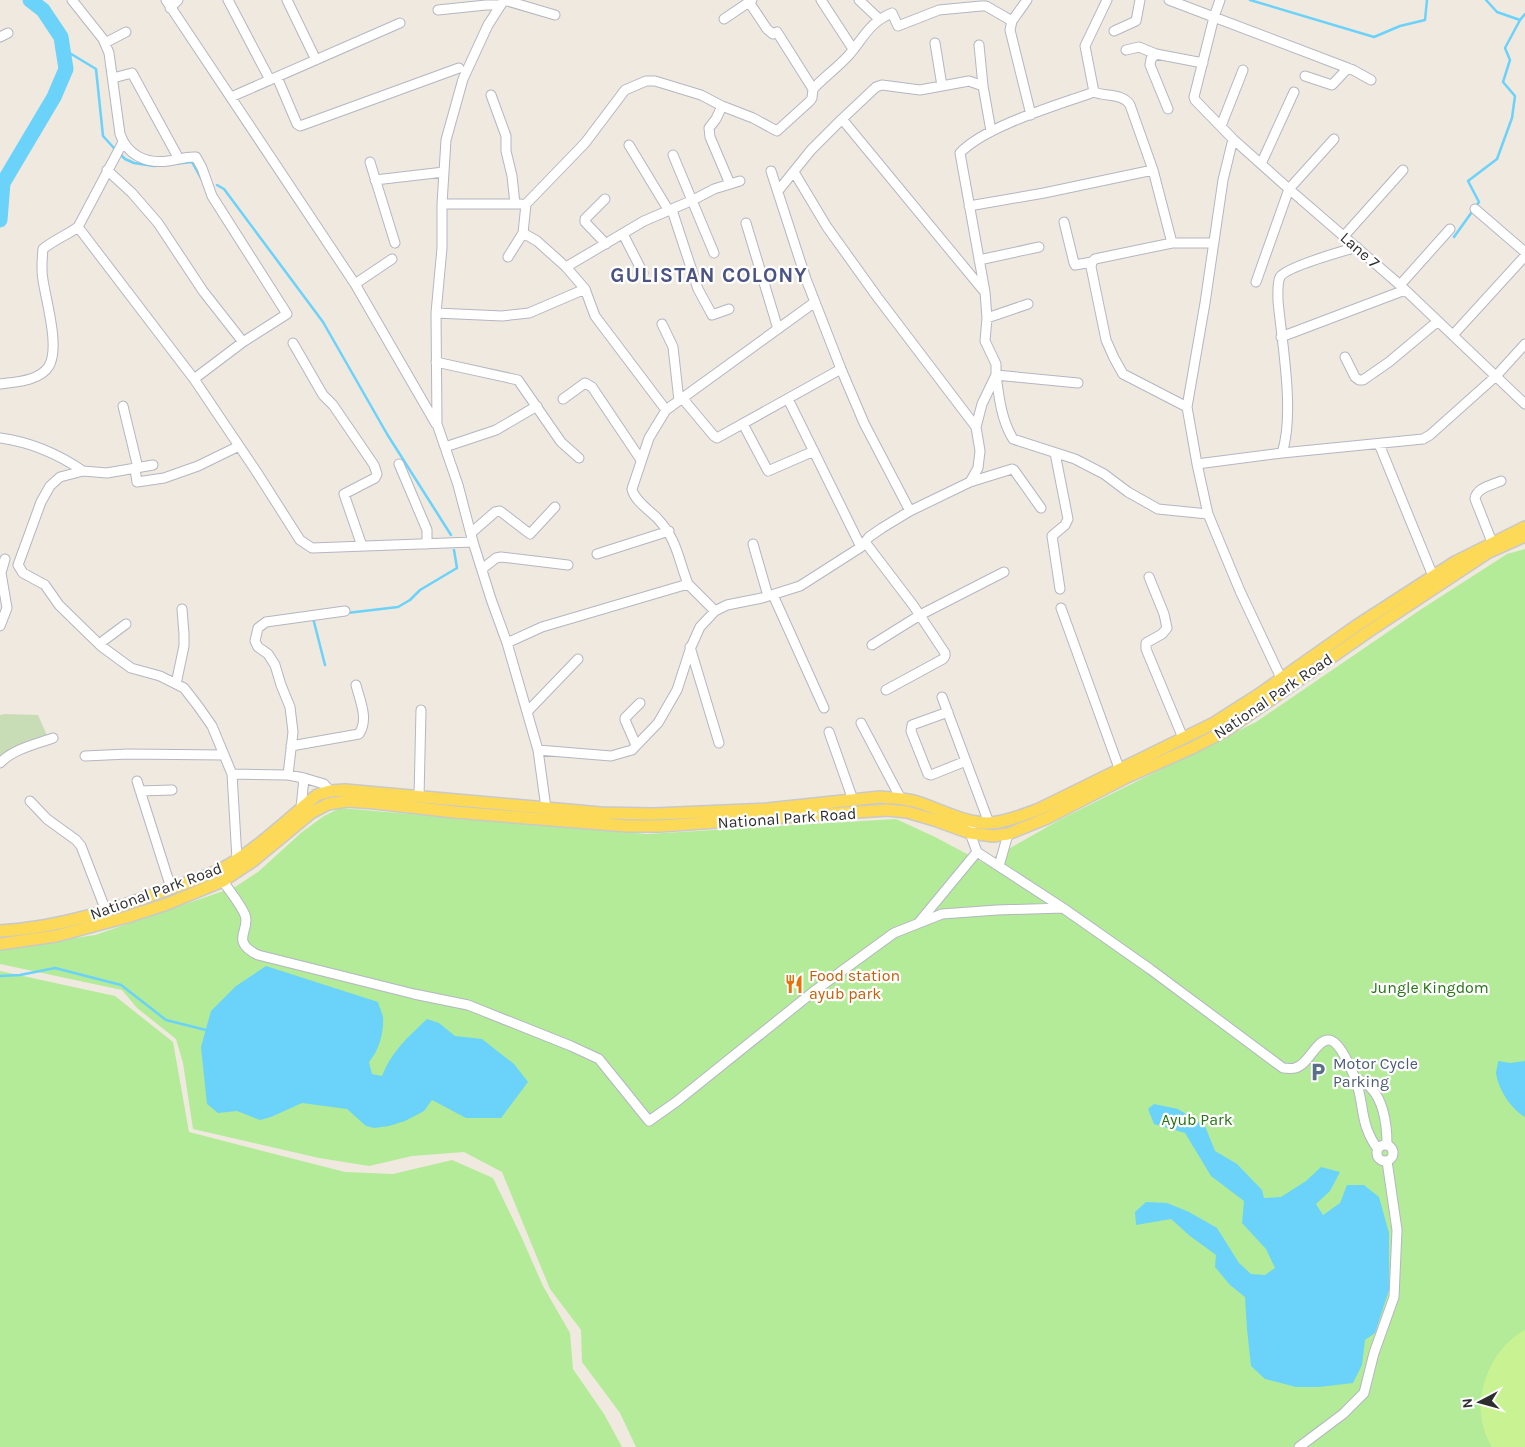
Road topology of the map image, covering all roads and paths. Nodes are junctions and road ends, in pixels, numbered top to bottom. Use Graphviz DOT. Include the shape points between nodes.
graph roads {
  1 [pos="72,0"];
  2 [pos="178,0"];
  3 [pos="228,0"];
  4 [pos="287,0"];
  5 [pos="821,0"];
  6 [pos="859,0"];
  7 [pos="1028,0"];
  8 [pos="1107,0"];
  9 [pos="1140,0"];
  10 [pos="1169,0"];
  11 [pos="1220,0"];
  12 [pos="745,2"];
  13 [pos="168,4"];
  14 [pos="501,5"];
  15 [pos="438,10"];
  16 [pos="555,15"];
  17 [pos="1214,17"];
  18 [pos="724,19"];
  19 [pos="879,19"];
  20 [pos="1012,21"];
  21 [pos="400,23"];
  22 [pos="1114,31"];
  23 [pos="126,32"];
  24 [pos="105,43"];
  25 [pos="935,43"];
  26 [pos="979,45"];
  27 [pos="853,49"];
  28 [pos="1126,50"];
  29 [pos="1156,54"];
  30 [pos="316,60"];
  31 [pos="1203,63"];
  32 [pos="459,68"];
  33 [pos="1348,68"];
  34 [pos="1243,70"];
  35 [pos="1305,76"];
  36 [pos="113,78"];
  37 [pos="273,79"];
  38 [pos="1371,80"];
  39 [pos="942,86"];
  40 [pos="983,86"];
  41 [pos="813,89"];
  42 [pos="1094,92"];
  43 [pos="1294,92"];
  44 [pos="491,96"];
  45 [pos="231,97"];
  46 [pos="722,106"];
  47 [pos="1168,109"];
  48 [pos="1031,115"];
  49 [pos="842,119"];
  50 [pos="1221,126"];
  51 [pos="991,132"];
  52 [pos="1233,139"];
  53 [pos="1334,139"];
  54 [pos="629,145"];
  55 [pos="119,149"];
  56 [pos="674,155"];
  57 [pos="179,159"];
  58 [pos="370,162"];
  59 [pos="1261,164"];
  60 [pos="107,170"];
  61 [pos="1153,170"];
  62 [pos="1402,170"];
  63 [pos="771,171"];
  64 [pos="444,172"];
  65 [pos="794,172"];
  66 [pos="376,180"];
  67 [pos="740,181"];
  68 [pos="730,184"];
  69 [pos="1289,189"];
  70 [pos="778,191"];
  71 [pos="604,200"];
  72 [pos="693,200"];
  73 [pos="442,204"];
  74 [pos="515,204"];
  75 [pos="526,204"];
  76 [pos="969,206"];
  77 [pos="1475,209"];
  78 [pos="671,210"];
  79 [pos="1064,222"];
  80 [pos="746,223"];
  81 [pos="78,227"];
  82 [pos="1450,229"];
  83 [pos="523,233"];
  84 [pos="623,234"];
  85 [pos="1344,236"];
  86 [pos="395,243"];
  87 [pos="1172,243"];
  88 [pos="1214,243"];
  89 [pos="606,244"];
  90 [pos="1039,247"];
  91 [pos="1357,247"];
  92 [pos="714,253"];
  93 [pos="1525,254"];
  94 [pos="508,257"];
  95 [pos="392,259"];
  96 [pos="979,260"];
  97 [pos="1092,262"];
  98 [pos="566,267"];
  99 [pos="643,273"];
  100 [pos="1256,282"];
  101 [pos="355,284"];
  102 [pos="1403,288"];
  103 [pos="585,289"];
  104 [pos="985,292"];
  105 [pos="815,302"];
  106 [pos="1028,304"];
  107 [pos="729,308"];
  108 [pos="436,313"];
  109 [pos="987,318"];
  110 [pos="1438,321"];
  111 [pos="662,324"];
  112 [pos="778,329"];
  113 [pos="1453,335"];
  114 [pos="1281,337"];
  115 [pos="243,342"];
  116 [pos="293,343"];
  117 [pos="1525,344"];
  118 [pos="1346,357"];
  119 [pos="436,362"];
  120 [pos="841,369"];
  121 [pos="996,375"];
  122 [pos="1496,376"];
  123 [pos="194,379"];
  124 [pos="1078,383"];
  125 [pos="0,384"];
  126 [pos="563,399"];
  127 [pos="788,399"];
  128 [pos="681,400"];
  129 [pos="1525,404"];
  130 [pos="124,406"];
  131 [pos="537,406"];
  132 [pos="1187,407"];
  133 [pos="666,410"];
  134 [pos="437,424"];
  135 [pos="743,424"];
  136 [pos="976,427"];
  137 [pos="0,438"];
  138 [pos="1379,444"];
  139 [pos="239,446"];
  140 [pos="445,447"];
  141 [pos="814,451"];
  142 [pos="1054,453"];
  143 [pos="1282,453"];
  144 [pos="579,458"];
  145 [pos="641,460"];
  146 [pos="399,464"];
  147 [pos="1197,464"];
  148 [pos="153,465"];
  149 [pos="136,468"];
  150 [pos="83,471"];
  151 [pos="1501,481"];
  152 [pos="970,482"];
  153 [pos="555,507"];
  154 [pos="1041,508"];
  155 [pos="910,511"];
  156 [pos="1208,514"];
  157 [pos="1525,527"];
  158 [pos="669,532"];
  159 [pos="1525,536"];
  160 [pos="472,538"];
  161 [pos="1492,542"];
  162 [pos="427,544"];
  163 [pos="752,544"];
  164 [pos="863,545"];
  165 [pos="362,546"];
  166 [pos="597,554"];
  167 [pos="1477,555"];
  168 [pos="3,557"];
  169 [pos="18,565"];
  170 [pos="568,565"];
  171 [pos="482,569"];
  172 [pos="1004,572"];
  173 [pos="1433,576"];
  174 [pos="1149,577"];
  175 [pos="688,584"];
  176 [pos="1060,589"];
  177 [pos="770,595"];
  178 [pos="1061,608"];
  179 [pos="182,609"];
  180 [pos="715,610"];
  181 [pos="345,611"];
  182 [pos="920,615"];
  183 [pos="126,624"];
  184 [pos="0,626"];
  185 [pos="507,643"];
  186 [pos="99,644"];
  187 [pos="872,645"];
  188 [pos="690,648"];
  189 [pos="578,659"];
  190 [pos="1281,678"];
  191 [pos="176,684"];
  192 [pos="356,686"];
  193 [pos="886,690"];
  194 [pos="942,697"];
  195 [pos="640,703"];
  196 [pos="824,708"];
  197 [pos="421,710"];
  198 [pos="527,712"];
  199 [pos="948,712"];
  200 [pos="861,723"];
  201 [pos="829,732"];
  202 [pos="54,738"];
  203 [pos="1183,738"];
  204 [pos="719,743"];
  205 [pos="636,745"];
  206 [pos="291,746"];
  207 [pos="538,750"];
  208 [pos="224,755"];
  209 [pos="85,756"];
  210 [pos="966,761"];
  211 [pos="0,763"];
  212 [pos="1120,768"];
  213 [pos="232,774"];
  214 [pos="288,775"];
  215 [pos="304,778"];
  216 [pos="137,781"];
  217 [pos="172,790"];
  218 [pos="140,791"];
  219 [pos="330,791"];
  220 [pos="419,797"];
  221 [pos="901,799"];
  222 [pos="853,800"];
  223 [pos="30,801"];
  224 [pos="438,804"];
  225 [pos="301,808"];
  226 [pos="546,808"];
  227 [pos="675,813"];
  228 [pos="972,820"];
  229 [pos="989,823"];
  230 [pos="675,826"];
  231 [pos="970,833"];
  232 [pos="1008,834"];
  233 [pos="977,852"];
  234 [pos="236,859"];
  235 [pos="999,866"];
  236 [pos="223,881"];
  237 [pos="171,888"];
  238 [pos="1045,896"];
  239 [pos="1043,908"];
  240 [pos="1063,908"];
  241 [pos="106,911"];
  242 [pos="920,921"];
  243 [pos="0,931"];
  244 [pos="0,944"];
  245 [pos="1354,1077"];
  246 [pos="1382,1147"];
  247 [pos="1387,1161"];
  248 [pos="1299,1447"];
  1 -- 24 [label="street"];
  2 -- 13 [label="street"];
  3 -- 37 [label="street"];
  4 -- 30 [label="street"];
  5 -- 27 [label="street"];
  6 -- 19 [label="street"];
  7 -- 20 [label="street"];
  8 -- 42 [label="street" via="1085,46"];
  9 -- 22 [label="street" via="1136,21"];
  10 -- 17 [label="street"];
  11 -- 17 [label="street"];
  12 -- 18 [label="street"];
  12 -- 41 [label="street" via="767,29 773,34 777,32"];
  13 -- 45 [label="street"];
  14 -- 15 [label="street"];
  14 -- 16 [label="street" via="504,0"];
  14 -- 64 [label="street" via="462,79 446,140"];
  17 -- 31 [label="street"];
  17 -- 33 [label="street"];
  19 -- 20 [label="street" via="892,13 898,26 938,10 986,6"];
  19 -- 27 [label="street"];
  20 -- 48 [label="street" via="1010,30"];
  21 -- 30 [label="street"];
  23 -- 24 [label="street"];
  24 -- 36 [label="street"];
  25 -- 39 [label="street"];
  26 -- 40 [label="street"];
  27 -- 41 [label="street"];
  28 -- 29 [label="street" via="1139,47"];
  29 -- 31 [label="street"];
  29 -- 47 [label="street" via="1150,65"];
  30 -- 37 [label="street"];
  31 -- 50 [label="street, Lane 7" via="1194,97"];
  32 -- 37 [label="street" via="300,126"];
  33 -- 35 [label="street" via="1332,85"];
  33 -- 38 [label="street"];
  34 -- 50 [label="street"];
  36 -- 55 [label="street"];
  36 -- 57 [label="street" via="132,73"];
  37 -- 45 [label="street"];
  39 -- 40 [label="street" via="969,80"];
  39 -- 49 [label="street" via="920,90 876,86"];
  40 -- 51 [label="street"];
  41 -- 46 [label="street" via="810,101 777,131"];
  42 -- 48 [label="street"];
  42 -- 61 [label="street" via="1127,100"];
  43 -- 59 [label="street"];
  44 -- 74 [label="street" via="506,136"];
  45 -- 101 [label="street"];
  46 -- 68 [label="street" via="709,128"];
  46 -- 75 [label="street" via="701,95 655,81 625,90 585,143"];
  48 -- 51 [label="street"];
  49 -- 65 [label="street"];
  49 -- 104 [label="street"];
  50 -- 52 [label="street, Lane 7"];
  51 -- 76 [label="street" via="960,153"];
  52 -- 59 [label="street, Lane 7"];
  52 -- 88 [label="street"];
  53 -- 69 [label="street"];
  54 -- 78 [label="street"];
  55 -- 57 [label="street" via="145,160 166,162"];
  55 -- 60 [label="street"];
  56 -- 72 [label="street"];
  57 -- 115 [label="street" via="196,157 212,196 287,314"];
  58 -- 66 [label="street"];
  59 -- 69 [label="street, Lane 7"];
  60 -- 81 [label="street"];
  60 -- 115 [label="street" via="158,222"];
  61 -- 76 [label="street"];
  61 -- 87 [label="street"];
  62 -- 85 [label="street"];
  63 -- 70 [label="street"];
  64 -- 66 [label="street"];
  64 -- 73 [label="street"];
  65 -- 70 [label="street"];
  65 -- 136 [label="street" via="827,227"];
  66 -- 86 [label="street"];
  67 -- 68 [label="street"];
  68 -- 72 [label="street"];
  69 -- 85 [label="street, Lane 7"];
  69 -- 100 [label="street"];
  70 -- 105 [label="street"];
  71 -- 89 [label="street" via="585,222"];
  72 -- 78 [label="street"];
  72 -- 92 [label="street"];
  73 -- 74 [label="street"];
  73 -- 108 [label="street"];
  74 -- 75 [label="street"];
  75 -- 83 [label="street"];
  76 -- 96 [label="street"];
  77 -- 93 [label="street"];
  78 -- 84 [label="street"];
  78 -- 107 [label="street" via="698,288 712,315"];
  79 -- 97 [label="street" via="1075,265"];
  80 -- 112 [label="street"];
  81 -- 123 [label="street"];
  81 -- 125 [label="street" via="43,249 43,279 50,312 53,354 49,367 28,380"];
  82 -- 102 [label="street"];
  83 -- 94 [label="street"];
  83 -- 98 [label="street"];
  84 -- 89 [label="street"];
  84 -- 99 [label="street"];
  85 -- 91 [label="street, Lane 7"];
  87 -- 88 [label="street"];
  87 -- 97 [label="street"];
  88 -- 132 [label="street"];
  89 -- 98 [label="street"];
  90 -- 96 [label="street"];
  91 -- 102 [label="street, Lane 7"];
  91 -- 114 [label="street" via="1314,260 1281,276 1278,284"];
  93 -- 113 [label="street"];
  95 -- 101 [label="street"];
  96 -- 104 [label="street"];
  97 -- 132 [label="street" via="1106,340 1124,374"];
  98 -- 103 [label="street"];
  101 -- 134 [label="street"];
  102 -- 110 [label="street, Lane 7"];
  102 -- 114 [label="street"];
  103 -- 108 [label="street" via="529,313 502,316"];
  103 -- 133 [label="street" via="595,316"];
  104 -- 109 [label="street"];
  105 -- 112 [label="street"];
  105 -- 120 [label="street"];
  106 -- 109 [label="street"];
  108 -- 119 [label="street"];
  109 -- 121 [label="street" via="985,341 996,364"];
  110 -- 113 [label="street, Lane 7"];
  110 -- 118 [label="street" via="1363,380 1355,377"];
  111 -- 128 [label="street" via="674,347"];
  112 -- 128 [label="street"];
  113 -- 122 [label="street, Lane 7"];
  114 -- 143 [label="street" via="1287,406 1286,441"];
  115 -- 123 [label="street"];
  116 -- 165 [label="street" via="323,395 374,465 375,478 344,494"];
  117 -- 122 [label="street"];
  119 -- 131 [label="street" via="518,380"];
  119 -- 134 [label="street"];
  120 -- 127 [label="street"];
  120 -- 155 [label="street" via="864,423"];
  121 -- 124 [label="street"];
  121 -- 136 [label="street" via="982,404"];
  121 -- 142 [label="street" via="1001,407 1013,439"];
  122 -- 129 [label="street, Lane 7"];
  122 -- 138 [label="street" via="1430,435 1423,439"];
  123 -- 139 [label="street"];
  126 -- 145 [label="street" via="585,384 592,387"];
  127 -- 135 [label="street"];
  127 -- 141 [label="street"];
  128 -- 133 [label="street"];
  128 -- 135 [label="street" via="718,438"];
  130 -- 149 [label="street"];
  131 -- 140 [label="street" via="496,430"];
  131 -- 144 [label="street" via="562,442"];
  132 -- 147 [label="street"];
  133 -- 145 [label="street" via="649,438"];
  134 -- 140 [label="street"];
  135 -- 141 [label="street" via="768,472"];
  136 -- 152 [label="street" via="980,451 978,468"];
  137 -- 150 [label="street" via="28,444 68,460"];
  138 -- 143 [label="street"];
  138 -- 173 [label="street"];
  139 -- 149 [label="street" via="164,478 137,482"];
  139 -- 165 [label="street" via="300,540 312,548"];
  140 -- 160 [label="street"];
  141 -- 164 [label="street"];
  142 -- 156 [label="street" via="1075,459 1104,474 1158,509"];
  142 -- 176 [label="street" via="1068,519 1052,536"];
  143 -- 147 [label="street"];
  145 -- 158 [label="street" via="633,493"];
  146 -- 162 [label="street" via="427,530"];
  147 -- 156 [label="street"];
  148 -- 149 [label="street"];
  149 -- 150 [label="street" via="107,473"];
  150 -- 169 [label="street" via="60,477 50,486"];
  151 -- 161 [label="street" via="1478,491 1474,500"];
  152 -- 154 [label="street" via="1014,470"];
  152 -- 155 [label="street"];
  153 -- 160 [label="street" via="530,534 500,511 495,512"];
  155 -- 164 [label="street" via="869,537"];
  156 -- 190 [label="street"];
  157 -- 161 [label="main road, National Park Road"];
  158 -- 166 [label="street"];
  158 -- 175 [label="street"];
  159 -- 167 [label="main road, National Park Road"];
  160 -- 162 [label="street"];
  160 -- 171 [label="street"];
  161 -- 167 [label="main road, National Park Road"];
  162 -- 165 [label="street"];
  163 -- 177 [label="street"];
  164 -- 177 [label="street" via="800,586"];
  164 -- 182 [label="street"];
  167 -- 173 [label="main road, National Park Road"];
  167 -- 232 [label="main road, National Park Road" via="1227,730"];
  168 -- 169 [label="street"];
  168 -- 184 [label="street" via="1,573 7,608"];
  169 -- 186 [label="street" via="23,572 45,585 59,605"];
  170 -- 171 [label="street" via="501,557"];
  171 -- 185 [label="street"];
  172 -- 182 [label="street"];
  173 -- 190 [label="main road, National Park Road"];
  174 -- 203 [label="street" via="1167,628 1146,643 1146,650"];
  175 -- 180 [label="street"];
  175 -- 185 [label="street" via="542,627"];
  177 -- 180 [label="street"];
  177 -- 196 [label="street"];
  178 -- 212 [label="street"];
  179 -- 191 [label="street" via="184,646"];
  180 -- 188 [label="street" via="700,627"];
  181 -- 206 [label="street" via="266,622 258,628 255,641 275,665 290,706"];
  182 -- 187 [label="street"];
  182 -- 193 [label="street" via="945,656"];
  183 -- 186 [label="street"];
  185 -- 198 [label="street"];
  186 -- 191 [label="street" via="131,668"];
  188 -- 204 [label="street"];
  188 -- 205 [label="street" via="677,690 658,723"];
  189 -- 198 [label="street"];
  190 -- 203 [label="main road, National Park Road" via="1214,723"];
  191 -- 208 [label="street" via="184,688 212,726"];
  192 -- 206 [label="street" via="364,718 360,734"];
  194 -- 199 [label="street"];
  195 -- 205 [label="street" via="625,718"];
  197 -- 220 [label="street"];
  198 -- 207 [label="street"];
  199 -- 210 [label="street"];
  199 -- 210 [label="street" via="912,725 911,731 928,774"];
  200 -- 221 [label="street"];
  201 -- 222 [label="street"];
  202 -- 211 [label="street" via="23,749"];
  203 -- 212 [label="main road, National Park Road"];
  205 -- 207 [label="street" via="632,750 611,756"];
  206 -- 214 [label="street"];
  207 -- 226 [label="street"];
  208 -- 209 [label="street"];
  208 -- 213 [label="street"];
  210 -- 229 [label="street"];
  212 -- 229 [label="main road, National Park Road" via="1037,810"];
  213 -- 214 [label="street"];
  213 -- 234 [label="street"];
  214 -- 215 [label="street"];
  215 -- 219 [label="street" via="324,784"];
  215 -- 225 [label="street"];
  216 -- 218 [label="street"];
  217 -- 218 [label="street"];
  218 -- 237 [label="street"];
  219 -- 220 [label="main road, National Park Road"];
  219 -- 225 [label="main road, National Park Road" via="317,795"];
  220 -- 224 [label="main road, National Park Road"];
  221 -- 222 [label="main road, National Park Road"];
  221 -- 228 [label="main road, National Park Road"];
  222 -- 227 [label="main road, National Park Road" via="767,809"];
  223 -- 241 [label="street" via="46,819 81,846"];
  224 -- 226 [label="main road, National Park Road"];
  224 -- 230 [label="main road, National Park Road" via="627,826"];
  224 -- 236 [label="main road, National Park Road" via="328,804 311,813 253,861"];
  225 -- 234 [label="main road, National Park Road"];
  226 -- 227 [label="main road, National Park Road" via="601,813"];
  227 -- 230 [label="main road"];
  228 -- 229 [label="main road, National Park Road"];
  228 -- 231 [label="street"];
  230 -- 231 [label="main road, National Park Road" via="887,810 907,812"];
  231 -- 232 [label="main road, National Park Road"];
  231 -- 233 [label="street"];
  232 -- 235 [label="street"];
  233 -- 235 [label="street"];
  233 -- 242 [label="street"];
  234 -- 237 [label="main road, National Park Road" via="222,868"];
  235 -- 238 [label="street"];
  236 -- 242 [label="street" via="246,916 242,935 251,952 468,1005 571,1046 599,1059 649,1121 894,932"];
  236 -- 244 [label="main road, National Park Road" via="127,917 56,936"];
  237 -- 241 [label="main road, National Park Road"];
  238 -- 239 [label="street"];
  238 -- 240 [label="street"];
  239 -- 240 [label="street"];
  239 -- 242 [label="street" via="942,914"];
  240 -- 245 [label="street" via="1283,1068 1303,1065 1320,1044 1331,1040 1337,1044"];
  241 -- 243 [label="main road, National Park Road" via="29,930"];
  245 -- 246 [label="street" via="1371,1140"];
  245 -- 246 [label="street" via="1370,1087 1377,1097 1386,1120"];
  246 -- 247 [label="street" via="1379,1158"];
  246 -- 247 [label="street" via="1393,1151 1392,1158"];
  247 -- 248 [label="street" via="1397,1230 1394,1297 1364,1393 1343,1414"];
}
